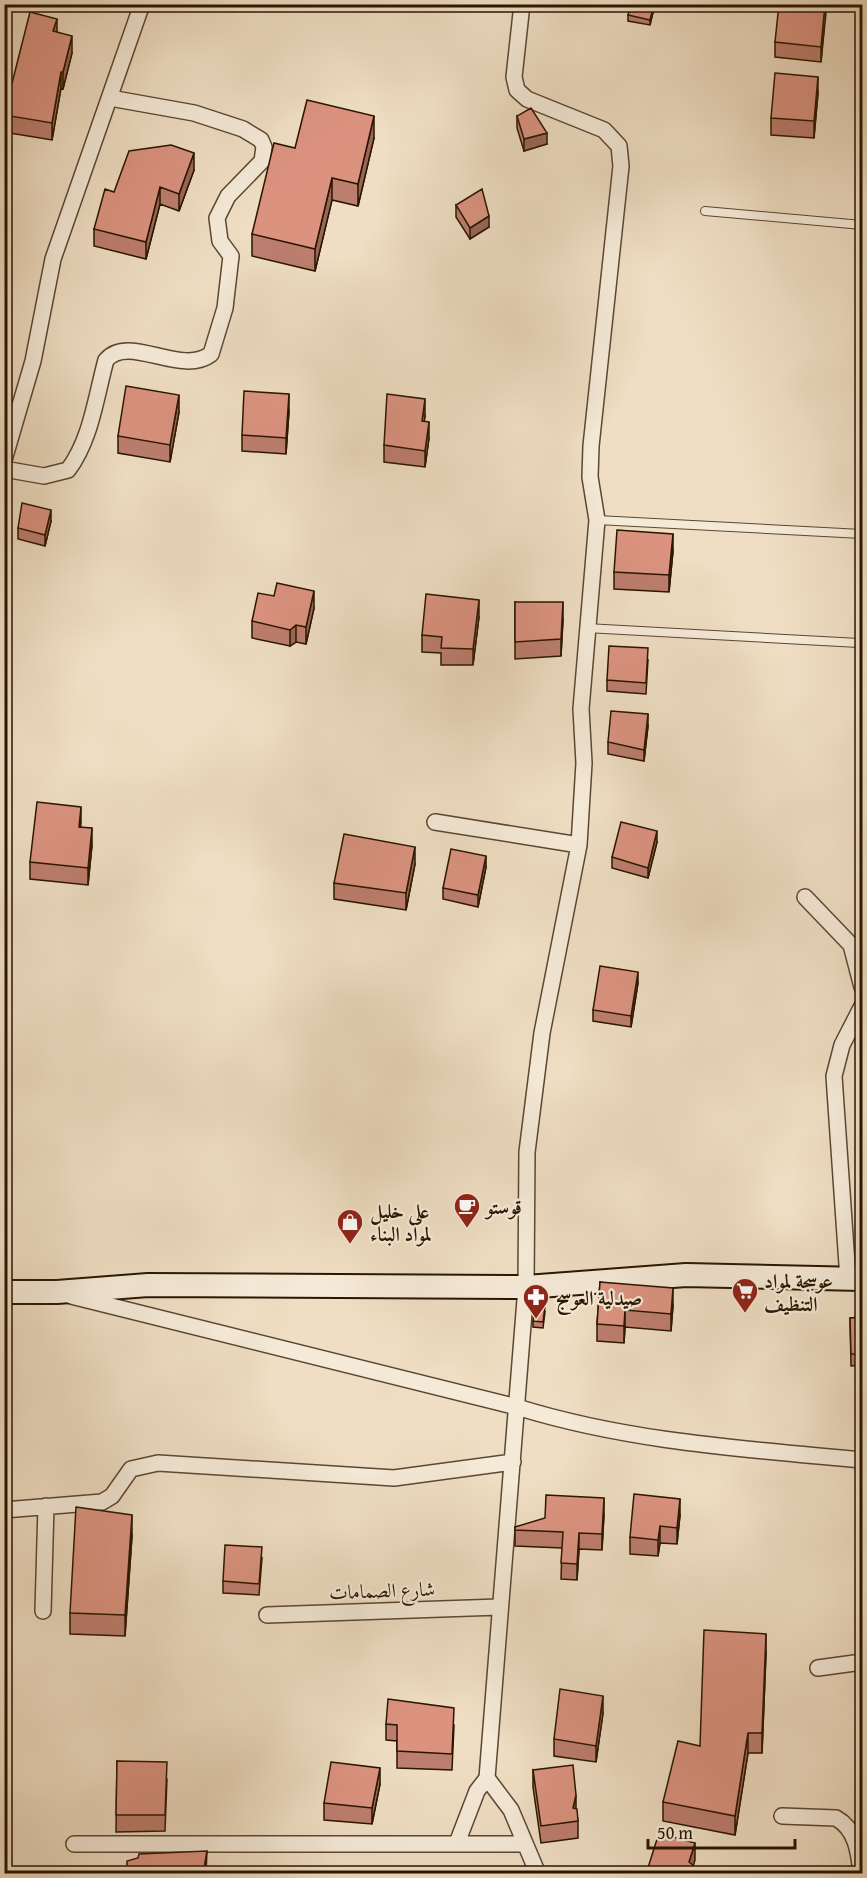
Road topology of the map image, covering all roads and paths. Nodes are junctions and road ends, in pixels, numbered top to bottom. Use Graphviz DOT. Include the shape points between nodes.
graph roads {
  1 [pos="142,4"];
  2 [pos="522,4"];
  3 [pos="110,98"];
  4 [pos="705,211"];
  5 [pos="862,225"];
  6 [pos="4,460"];
  7 [pos="4,469"];
  8 [pos="597,520"];
  9 [pos="862,534"];
  10 [pos="586,628"];
  11 [pos="859,644"];
  12 [pos="435,822"];
  13 [pos="579,845"];
  14 [pos="805,897"];
  15 [pos="862,987"];
  16 [pos="862,1006"];
  17 [pos="855,1279"];
  18 [pos="526,1287"];
  19 [pos="4,1292"];
  20 [pos="57,1292"];
  21 [pos="517,1407"];
  22 [pos="862,1460"];
  23 [pos="513,1462"];
  24 [pos="46,1506"];
  25 [pos="4,1510"];
  26 [pos="499,1607"];
  27 [pos="43,1611"];
  28 [pos="267,1616"];
  29 [pos="862,1662"];
  30 [pos="818,1668"];
  31 [pos="487,1778"];
  32 [pos="782,1816"];
  33 [pos="457,1843"];
  34 [pos="74,1844"];
  35 [pos="525,1844"];
  36 [pos="538,1874"];
  37 [pos="861,1874"];
  1 -- 3 [label="street"];
  2 -- 8 [label="street" via="514,77 517,90 527,99 604,130 619,146 620,185 591,446 590,477"];
  3 -- 6 [label="street" via="52,259 33,361"];
  3 -- 7 [label="street" via="194,113 243,129 261,140 262,161 228,196 217,218 220,241 231,256 219,334 211,354 194,362 128,351 111,354 106,360 87,434 68,471 44,476"];
  4 -- 5 [label="lane"];
  8 -- 9 [label="lane"];
  8 -- 10 [label="street"];
  10 -- 11 [label="lane"];
  10 -- 13 [label="street"];
  12 -- 13 [label="street"];
  13 -- 18 [label="street" via="542,1033 527,1152"];
  14 -- 15 [label="street" via="851,945"];
  16 -- 17 [label="street" via="842,1045 834,1076"];
  17 -- 18 [label="street" via="686,1275"];
  18 -- 20 [label="street" via="148,1285"];
  18 -- 21 [label="street"];
  19 -- 20 [label="street"];
  20 -- 21 [label="street"];
  21 -- 22 [label="street" via="561,1421 640,1436"];
  21 -- 23 [label="street"];
  23 -- 24 [label="street" via="394,1478 158,1463 131,1469 102,1502"];
  23 -- 26 [label="street"];
  24 -- 25 [label="street"];
  24 -- 27 [label="street"];
  26 -- 28 [label="street, شارع الصمامات"];
  26 -- 31 [label="street"];
  29 -- 30 [label="street"];
  31 -- 33 [label="street" via="477,1791"];
  31 -- 35 [label="street" via="511,1810"];
  32 -- 37 [label="street" via="836,1818 844,1822 851,1830"];
  33 -- 34 [label="street"];
  33 -- 35 [label="street"];
  35 -- 36 [label="street"];
}
